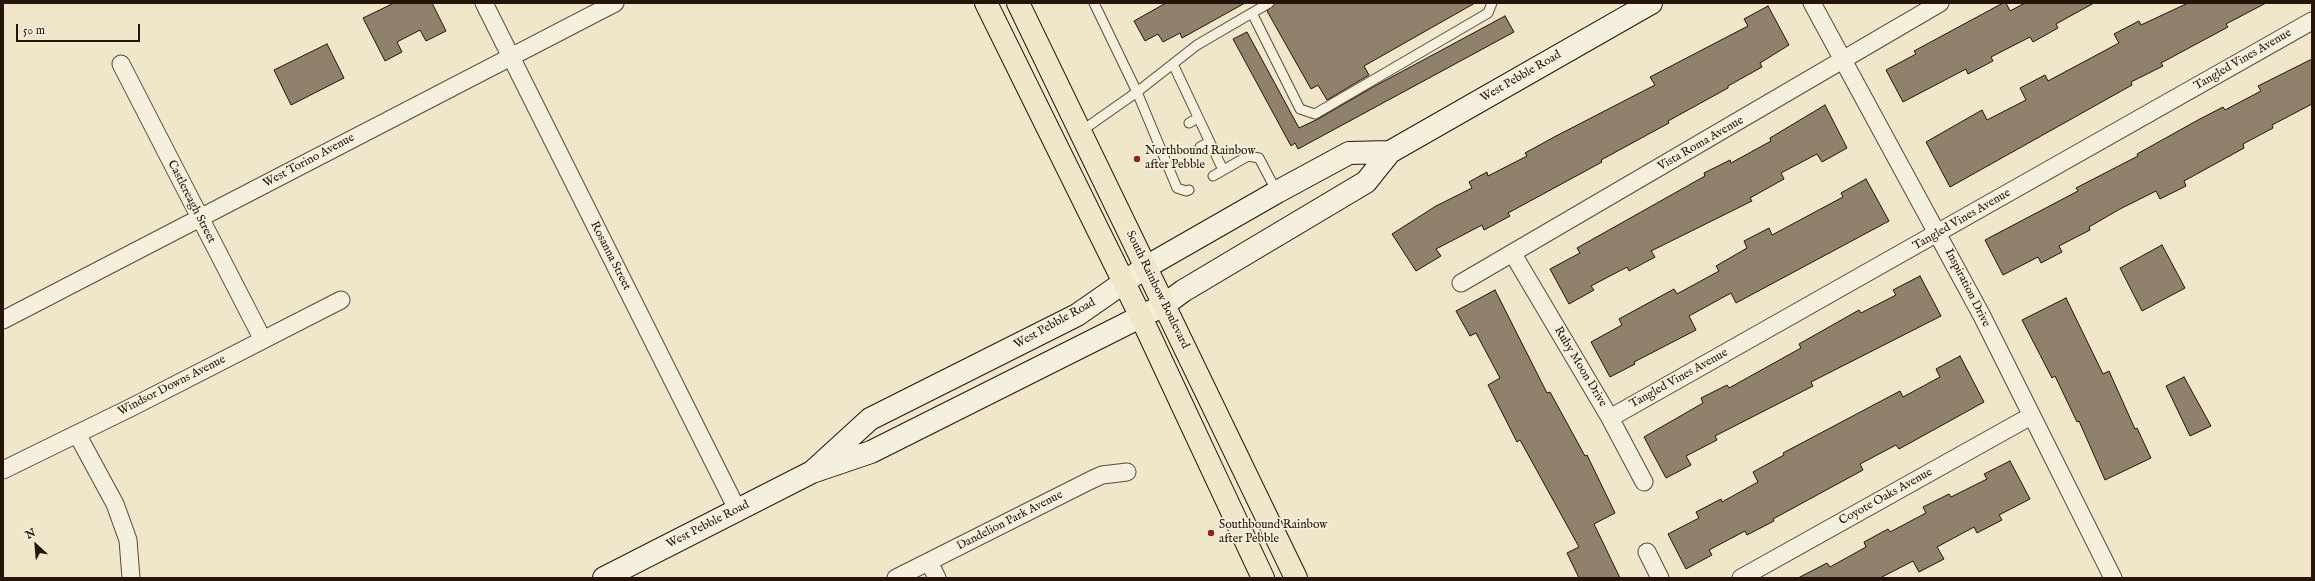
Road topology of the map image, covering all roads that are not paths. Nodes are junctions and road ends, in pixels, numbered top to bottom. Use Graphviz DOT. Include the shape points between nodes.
graph roads {
  1 [pos="484,3"];
  2 [pos="614,3"];
  3 [pos="986,3"];
  4 [pos="1094,3"];
  5 [pos="1269,3"];
  6 [pos="1492,3"];
  7 [pos="1651,3"];
  8 [pos="1812,3"];
  9 [pos="1940,3"];
  10 [pos="1022,5"];
  11 [pos="1252,13"];
  12 [pos="2312,20"];
  13 [pos="510,56"];
  14 [pos="1844,60"];
  15 [pos="121,64"];
  16 [pos="1173,64"];
  17 [pos="1137,92"];
  18 [pos="1198,118"];
  19 [pos="1189,123"];
  20 [pos="1080,132"];
  21 [pos="1209,142"];
  22 [pos="1200,147"];
  23 [pos="1390,152"];
  24 [pos="1223,170"];
  25 [pos="1213,176"];
  26 [pos="1189,190"];
  27 [pos="1277,192"];
  28 [pos="199,218"];
  29 [pos="1939,234"];
  30 [pos="1513,254"];
  31 [pos="1146,267"];
  32 [pos="1124,283"];
  33 [pos="1461,283"];
  34 [pos="341,300"];
  35 [pos="1164,305"];
  36 [pos="1141,317"];
  37 [pos="3,320"];
  38 [pos="263,340"];
  39 [pos="2031,416"];
  40 [pos="1610,418"];
  41 [pos="77,434"];
  42 [pos="3,470"];
  43 [pos="812,472"];
  44 [pos="1127,472"];
  45 [pos="1644,482"];
  46 [pos="737,509"];
  47 [pos="1647,552"];
  48 [pos="928,562"];
  49 [pos="131,578"];
  50 [pos="604,578"];
  51 [pos="896,578"];
  52 [pos="937,578"];
  53 [pos="1263,578"];
  54 [pos="1296,578"];
  55 [pos="1660,578"];
  56 [pos="1741,578"];
  57 [pos="2113,578"];
  1 -- 13 [label="street, Rosanna Street"];
  2 -- 13 [label="street, West Torino Avenue"];
  3 -- 32 [label="main road"];
  4 -- 17 [label="lane"];
  5 -- 11 [label="lane"];
  6 -- 11 [label="lane" via="1488,13 1315,114 1300,110"];
  7 -- 23 [label="street, West Pebble Road"];
  8 -- 14 [label="street, Inspiration Drive"];
  9 -- 14 [label="street, Vista Roma Avenue"];
  10 -- 20 [label="main road, South Rainbow Boulevard"];
  11 -- 16 [label="lane" via="1197,45"];
  12 -- 29 [label="street, Tangled Vines Avenue"];
  13 -- 28 [label="street, West Torino Avenue"];
  13 -- 46 [label="street, Rosanna Street"];
  14 -- 29 [label="street, Inspiration Drive"];
  14 -- 30 [label="street, Vista Roma Avenue"];
  15 -- 28 [label="street, Castlereagh Street"];
  16 -- 17 [label="lane"];
  16 -- 18 [label="lane"];
  17 -- 20 [label="lane"];
  17 -- 26 [label="lane" via="1170,162 1177,188 1186,192"];
  18 -- 19 [label="lane"];
  18 -- 21 [label="lane"];
  20 -- 31 [label="main road, South Rainbow Boulevard"];
  21 -- 22 [label="lane"];
  21 -- 24 [label="lane"];
  23 -- 27 [label="street, West Pebble Road" via="1349,153"];
  23 -- 35 [label="street, West Pebble Road" via="1366,182"];
  24 -- 25 [label="lane"];
  24 -- 27 [label="lane" via="1248,156 1259,158"];
  27 -- 31 [label="street, West Pebble Road"];
  28 -- 37 [label="street, West Torino Avenue"];
  28 -- 38 [label="street, Castlereagh Street"];
  29 -- 39 [label="street, Inspiration Drive"];
  29 -- 40 [label="street, Tangled Vines Avenue"];
  30 -- 33 [label="street, Vista Roma Avenue"];
  30 -- 40 [label="street, Ruby Moon Drive"];
  31 -- 32 [label="street, West Pebble Road"];
  31 -- 35 [label="main road, South Rainbow Boulevard"];
  32 -- 36 [label="main road"];
  32 -- 43 [label="street, West Pebble Road" via="1077,314 870,419"];
  34 -- 38 [label="street, Windsor Downs Avenue"];
  35 -- 36 [label="street, West Pebble Road"];
  35 -- 54 [label="main road, South Rainbow Boulevard"];
  36 -- 43 [label="street, West Pebble Road" via="871,452"];
  36 -- 53 [label="main road"];
  38 -- 41 [label="street, Windsor Downs Avenue"];
  39 -- 56 [label="street, Coyote Oaks Avenue"];
  39 -- 57 [label="street, Inspiration Drive"];
  40 -- 45 [label="street, Ruby Moon Drive"];
  41 -- 42 [label="street, Windsor Downs Avenue"];
  41 -- 49 [label="street" via="116,504 128,540"];
  43 -- 46 [label="street, West Pebble Road"];
  44 -- 48 [label="street, Dandelion Park Avenue" via="1102,475"];
  46 -- 50 [label="street, West Pebble Road"];
  47 -- 55 [label="street"];
  48 -- 51 [label="street, Dandelion Park Avenue"];
  48 -- 52 [label="street"];
}
